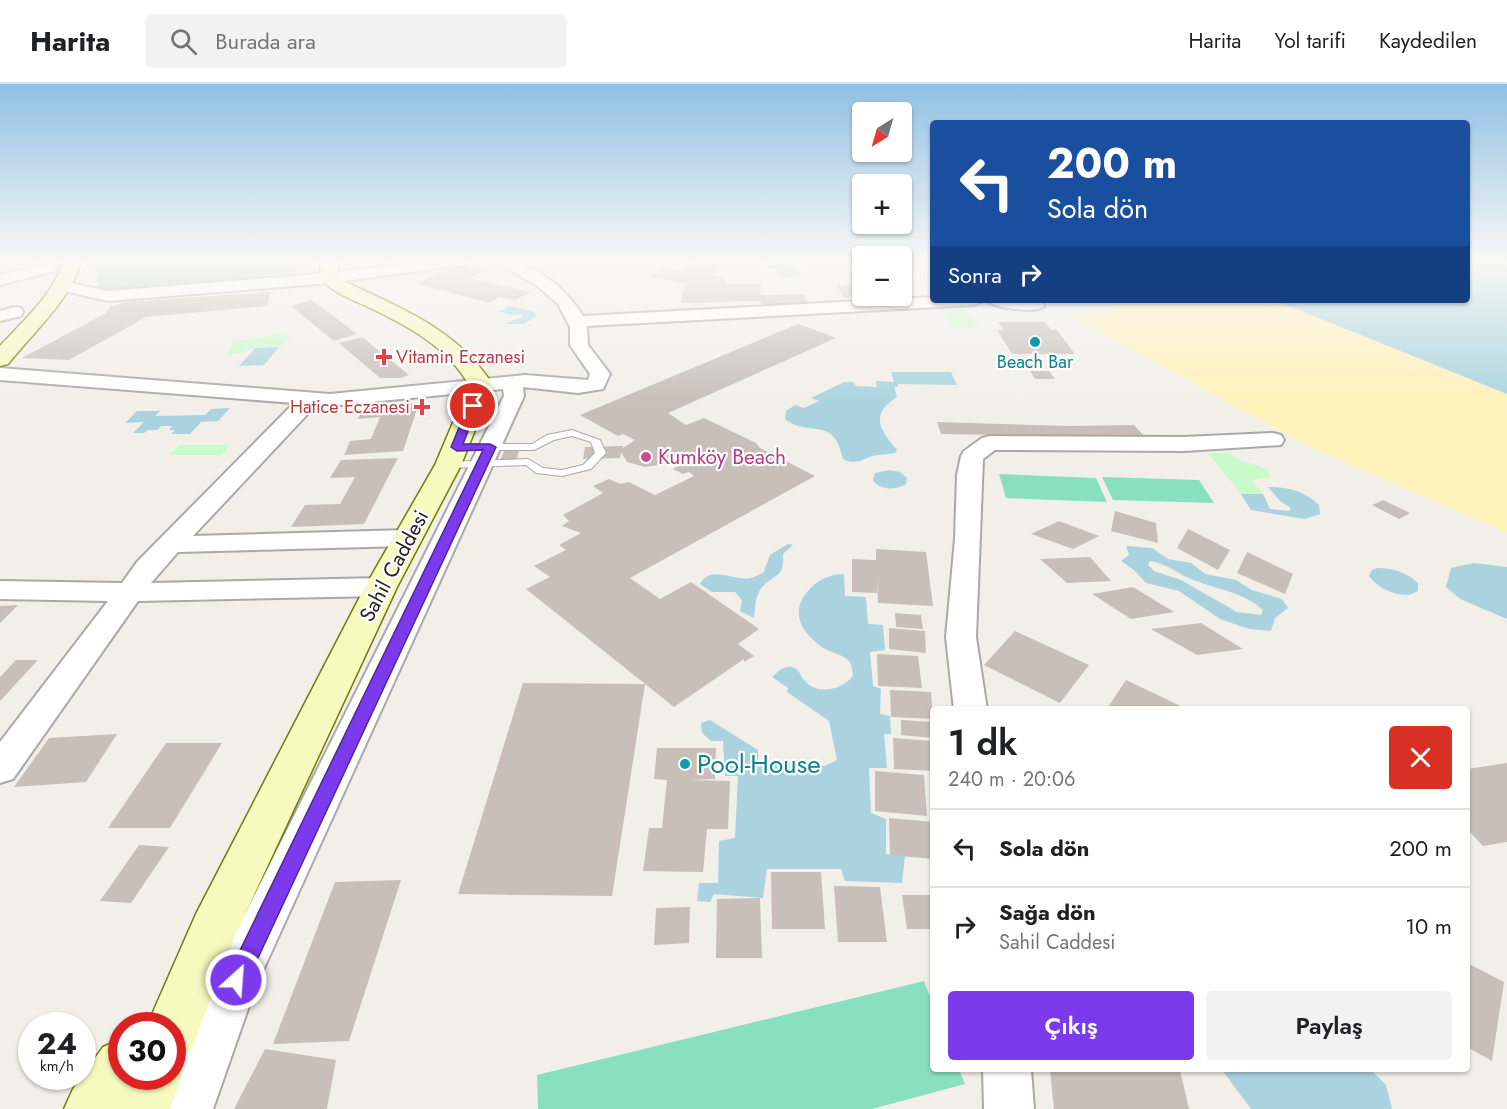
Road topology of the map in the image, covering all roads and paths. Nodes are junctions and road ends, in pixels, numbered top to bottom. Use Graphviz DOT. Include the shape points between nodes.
graph roads {
  1 [pos="43,309"];
  2 [pos="53,309"];
  3 [pos="385,309"];
  4 [pos="569,309"];
  5 [pos="808,309"];
  6 [pos="40,312"];
  7 [pos="8,314"];
  8 [pos="578,321"];
  9 [pos="0,329"];
  10 [pos="0,359"];
  11 [pos="0,374"];
  12 [pos="497,383"];
  13 [pos="311,398"];
  14 [pos="1273,440"];
  15 [pos="470,456"];
  16 [pos="407,538"];
  17 [pos="171,544"];
  18 [pos="381,586"];
  19 [pos="0,590"];
  20 [pos="130,592"];
  21 [pos="970,706"];
  22 [pos="0,769"];
  23 [pos="213,930"];
  24 [pos="158,1012"];
  25 [pos="180,1012"];
  26 [pos="1007,1072"];
  27 [pos="108,1087"];
  28 [pos="149,1090"];
  29 [pos="93,1109"];
  30 [pos="141,1109"];
  31 [pos="188,1109"];
  32 [pos="1010,1109"];
  1 -- 6 [label="main road"];
  2 -- 6 [label="street"];
  3 -- 12 [label="main road" via="411,322"];
  4 -- 8 [label="street"];
  5 -- 8 [label="street"];
  6 -- 10 [label="main road"];
  7 -- 9 [label="main road"];
  8 -- 12 [label="street" via="582,334 579,345 600,374 596,385 581,389 540,380"];
  11 -- 13 [label="street"];
  12 -- 13 [label="street" via="330,400"];
  12 -- 15 [label="street" via="514,396"];
  13 -- 17 [label="street"];
  14 -- 21 [label="street" via="1184,444 990,443 972,456 961,637"];
  15 -- 15 [label="lane" via="528,462 540,471 562,473 587,467 601,453 595,440 572,433 551,437 534,447"];
  15 -- 16 [label="main road, Sahil Caddesi"];
  15 -- 31 [label="street" via="236,980"];
  16 -- 17 [label="street"];
  16 -- 18 [label="main road, Sahil Caddesi"];
  17 -- 20 [label="street"];
  18 -- 20 [label="street"];
  18 -- 23 [label="main road, Sahil Caddesi"];
  19 -- 20 [label="street"];
  20 -- 22 [label="street"];
  23 -- 24 [label="main road"];
  23 -- 25 [label="main road"];
  26 -- 32 [label="street"];
  27 -- 29 [label="main road"];
  28 -- 30 [label="main road"];
}
